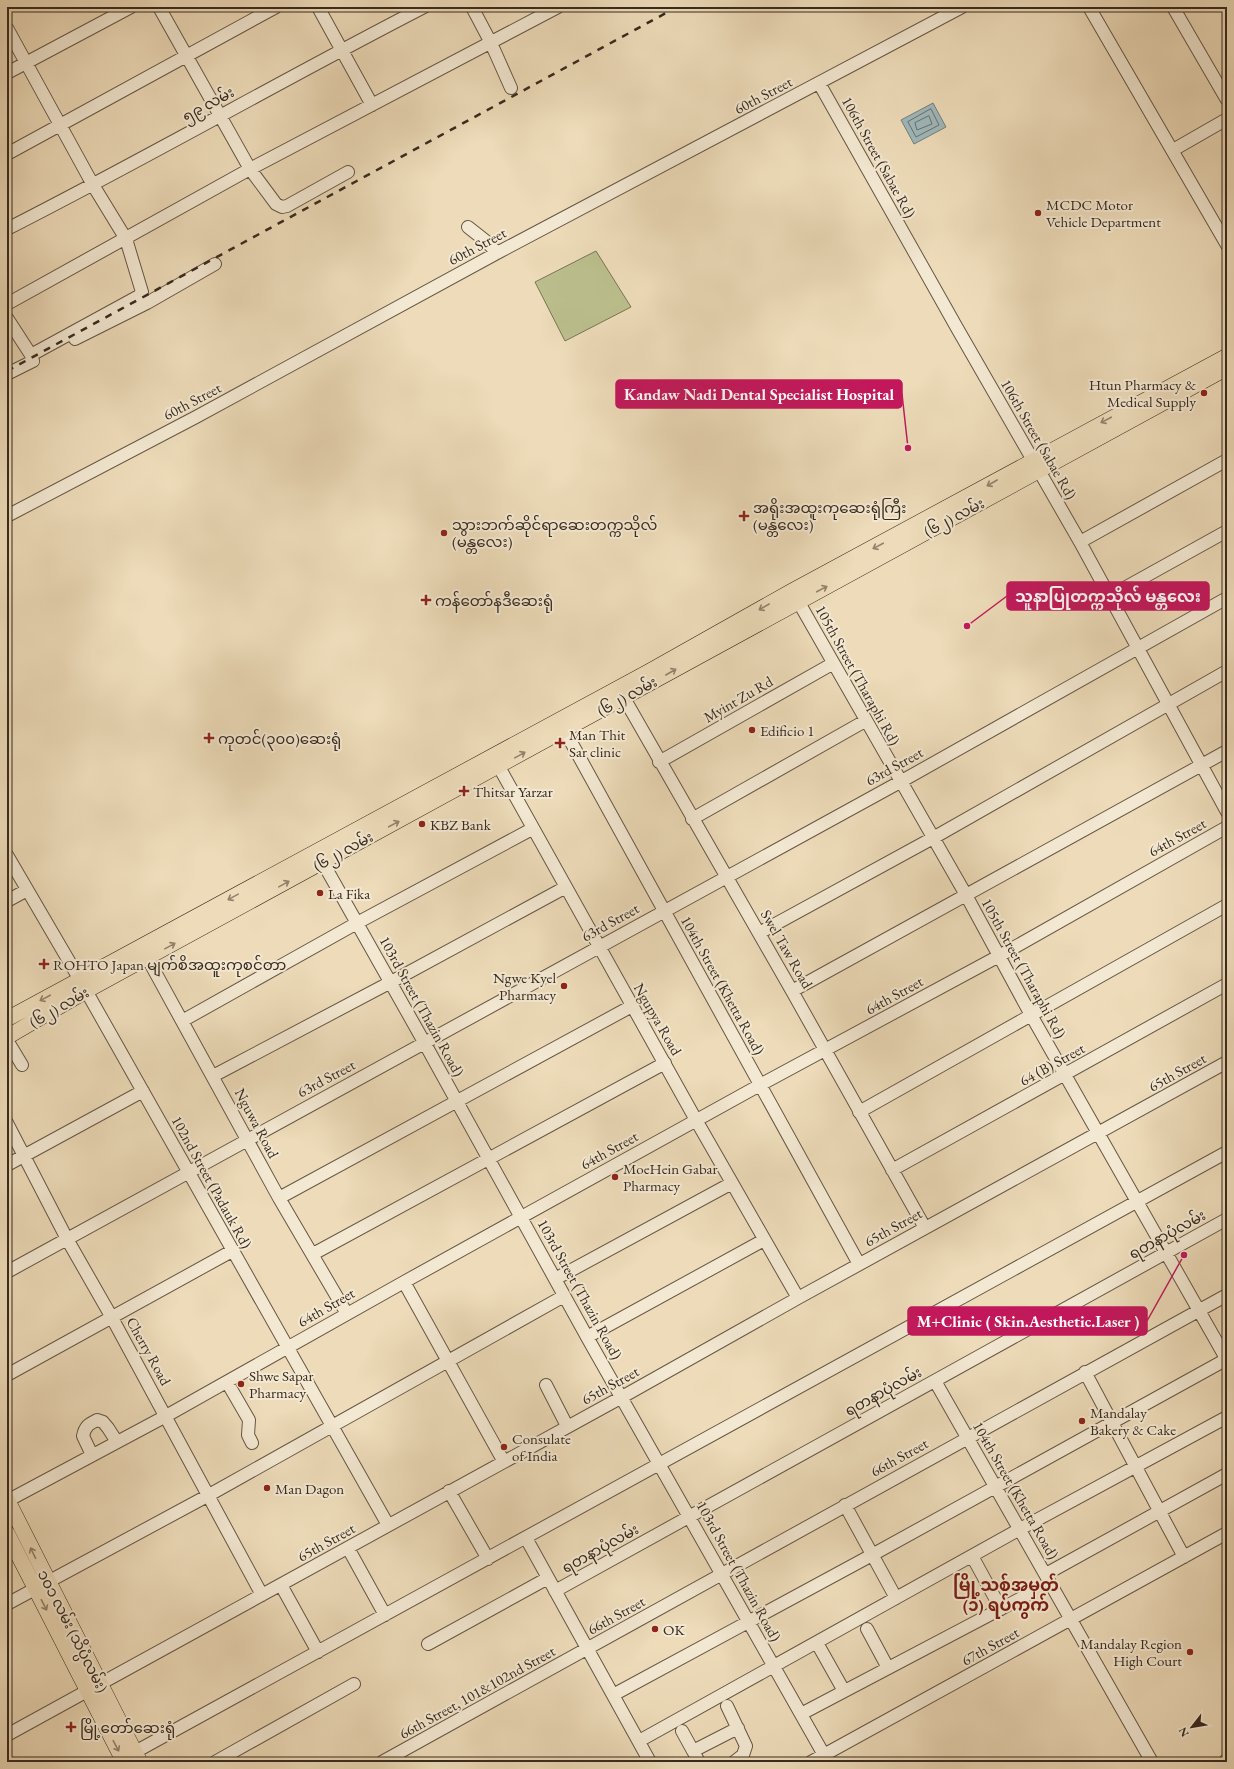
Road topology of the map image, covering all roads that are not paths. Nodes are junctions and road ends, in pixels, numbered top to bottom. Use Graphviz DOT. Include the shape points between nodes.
graph roads {
  1 [pos="131,7"];
  2 [pos="159,7"];
  3 [pos="276,7"];
  4 [pos="318,7"];
  5 [pos="424,7"];
  6 [pos="472,7"];
  7 [pos="558,7"];
  8 [pos="962,7"];
  9 [pos="1089,7"];
  10 [pos="1173,7"];
  11 [pos="7,28"];
  12 [pos="491,43"];
  13 [pos="341,50"];
  14 [pos="186,55"];
  15 [pos="26,62"];
  16 [pos="7,73"];
  17 [pos="819,83"];
  18 [pos="511,88"];
  19 [pos="1227,100"];
  20 [pos="372,105"];
  21 [pos="220,115"];
  22 [pos="1227,119"];
  23 [pos="60,125"];
  24 [pos="1173,150"];
  25 [pos="7,154"];
  26 [pos="250,169"];
  27 [pos="348,172"];
  28 [pos="93,185"];
  29 [pos="468,227"];
  30 [pos="7,229"];
  31 [pos="126,239"];
  32 [pos="1227,245"];
  33 [pos="497,253"];
  34 [pos="215,264"];
  35 [pos="144,298"];
  36 [pos="7,304"];
  37 [pos="7,318"];
  38 [pos="1227,356"];
  39 [pos="32,358"];
  40 [pos="1227,368"];
  41 [pos="7,374"];
  42 [pos="1227,460"];
  43 [pos="1036,465"];
  44 [pos="7,516"];
  45 [pos="1227,531"];
  46 [pos="1080,542"];
  47 [pos="795,596"];
  48 [pos="1110,596"];
  49 [pos="1227,598"];
  50 [pos="1138,648"];
  51 [pos="832,664"];
  52 [pos="1227,671"];
  53 [pos="621,693"];
  54 [pos="1168,704"];
  55 [pos="865,721"];
  56 [pos="562,725"];
  57 [pos="1227,751"];
  58 [pos="495,761"];
  59 [pos="659,762"];
  60 [pos="1201,765"];
  61 [pos="900,782"];
  62 [pos="1227,812"];
  63 [pos="692,819"];
  64 [pos="1227,827"];
  65 [pos="532,829"];
  66 [pos="933,838"];
  67 [pos="7,855"];
  68 [pos="320,857"];
  69 [pos="726,876"];
  70 [pos="566,887"];
  71 [pos="27,890"];
  72 [pos="966,895"];
  73 [pos="7,901"];
  74 [pos="1227,905"];
  75 [pos="663,910"];
  76 [pos="357,923"];
  77 [pos="759,933"];
  78 [pos="598,947"];
  79 [pos="144,953"];
  80 [pos="999,956"];
  81 [pos="391,982"];
  82 [pos="1227,984"];
  83 [pos="83,985"];
  84 [pos="792,991"];
  85 [pos="632,1006"];
  86 [pos="1031,1015"];
  87 [pos="7,1019"];
  88 [pos="182,1021"];
  89 [pos="7,1038"];
  90 [pos="424,1042"];
  91 [pos="826,1051"];
  92 [pos="1227,1062"];
  93 [pos="665,1063"];
  94 [pos="22,1065"];
  95 [pos="1065,1075"];
  96 [pos="213,1076"];
  97 [pos="760,1085"];
  98 [pos="143,1091"];
  99 [pos="457,1103"];
  100 [pos="859,1112"];
  101 [pos="696,1120"];
  102 [pos="7,1123"];
  103 [pos="1099,1134"];
  104 [pos="247,1139"];
  105 [pos="1227,1152"];
  106 [pos="25,1156"];
  107 [pos="488,1157"];
  108 [pos="7,1166"];
  109 [pos="892,1170"];
  110 [pos="188,1173"];
  111 [pos="732,1183"];
  112 [pos="280,1198"];
  113 [pos="1138,1202"];
  114 [pos="521,1217"];
  115 [pos="1227,1219"];
  116 [pos="925,1228"];
  117 [pos="67,1239"];
  118 [pos="764,1240"];
  119 [pos="232,1251"];
  120 [pos="1166,1253"];
  121 [pos="313,1254"];
  122 [pos="859,1264"];
  123 [pos="7,1272"];
  124 [pos="555,1279"];
  125 [pos="404,1282"];
  126 [pos="1227,1295"];
  127 [pos="564,1296"];
  128 [pos="798,1298"];
  129 [pos="1199,1310"];
  130 [pos="348,1314"];
  131 [pos="111,1316"];
  132 [pos="587,1337"];
  133 [pos="287,1348"];
  134 [pos="1227,1359"];
  135 [pos="447,1361"];
  136 [pos="1085,1372"];
  137 [pos="7,1375"];
  138 [pos="935,1381"];
  139 [pos="226,1382"];
  140 [pos="546,1385"];
  141 [pos="622,1397"];
  142 [pos="166,1416"];
  143 [pos="1227,1417"];
  144 [pos="1112,1422"];
  145 [pos="333,1426"];
  146 [pos="567,1426"];
  147 [pos="967,1437"];
  148 [pos="117,1442"];
  149 [pos="252,1443"];
  150 [pos="92,1455"];
  151 [pos="504,1462"];
  152 [pos="660,1465"];
  153 [pos="1136,1466"];
  154 [pos="1227,1474"];
  155 [pos="996,1487"];
  156 [pos="449,1492"];
  157 [pos="209,1495"];
  158 [pos="7,1500"];
  159 [pos="845,1504"];
  160 [pos="1159,1512"];
  161 [pos="690,1516"];
  162 [pos="388,1525"];
  163 [pos="1020,1529"];
  164 [pos="7,1533"];
  165 [pos="1227,1533"];
  166 [pos="526,1538"];
  167 [pos="348,1548"];
  168 [pos="872,1555"];
  169 [pos="972,1556"];
  170 [pos="1184,1557"];
  171 [pos="488,1559"];
  172 [pos="1046,1574"];
  173 [pos="722,1575"];
  174 [pos="548,1578"];
  175 [pos="41,1585"];
  176 [pos="281,1585"];
  177 [pos="555,1591"];
  178 [pos="1029,1594"];
  179 [pos="262,1595"];
  180 [pos="896,1598"];
  181 [pos="7,1604"];
  182 [pos="1001,1609"];
  183 [pos="385,1615"];
  184 [pos="1071,1619"];
  185 [pos="748,1622"];
  186 [pos="867,1629"];
  187 [pos="817,1643"];
  188 [pos="428,1644"];
  189 [pos="587,1649"];
  190 [pos="318,1652"];
  191 [pos="774,1667"];
  192 [pos="888,1668"];
  193 [pos="100,1684"];
  194 [pos="354,1684"];
  195 [pos="87,1691"];
  196 [pos="844,1691"];
  197 [pos="613,1695"];
  198 [pos="727,1706"];
  199 [pos="801,1714"];
  200 [pos="738,1728"];
  201 [pos="682,1730"];
  202 [pos="7,1735"];
  203 [pos="639,1741"];
  204 [pos="696,1757"];
  205 [pos="827,1758"];
  206 [pos="133,1759"];
  207 [pos="215,1762"];
  208 [pos="382,1762"];
  209 [pos="650,1762"];
  210 [pos="734,1762"];
  211 [pos="811,1762"];
  212 [pos="1152,1762"];
  1 -- 15 [label="street"];
  2 -- 14 [label="street"];
  3 -- 14 [label="street"];
  4 -- 13 [label="street"];
  5 -- 13 [label="street, ၅၉ လမ်း"];
  6 -- 12 [label="street"];
  7 -- 12 [label="street"];
  8 -- 17 [label="street, 60th Street"];
  9 -- 24 [label="street"];
  10 -- 19 [label="street"];
  11 -- 15 [label="street"];
  12 -- 18 [label="street"];
  12 -- 20 [label="street"];
  13 -- 20 [label="street"];
  13 -- 21 [label="street, ၅၉ လမ်း"];
  14 -- 21 [label="street"];
  14 -- 23 [label="street"];
  15 -- 16 [label="street"];
  15 -- 23 [label="street"];
  17 -- 33 [label="street, 60th Street"];
  17 -- 43 [label="street, 106th Street (Sabae Rd)"];
  20 -- 26 [label="street"];
  21 -- 26 [label="street"];
  21 -- 28 [label="street, ၅၉ လမ်း"];
  22 -- 24 [label="street"];
  23 -- 25 [label="street"];
  23 -- 28 [label="street"];
  24 -- 32 [label="street"];
  26 -- 27 [label="street" via="276,204 282,207 296,202"];
  26 -- 31 [label="street"];
  28 -- 30 [label="street, ၅၉ လမ်း"];
  28 -- 31 [label="street"];
  29 -- 33 [label="street"];
  31 -- 35 [label="street"];
  31 -- 36 [label="street"];
  33 -- 44 [label="street, 60th Street" via="196,417"];
  34 -- 35 [label="street"];
  35 -- 39 [label="street" via="140,296"];
  37 -- 39 [label="street"];
  38 -- 43 [label="main road, (၆၂) လမ်း, one-way"];
  39 -- 41 [label="street"];
  40 -- 43 [label="main road, (၆၂) လမ်း"];
  42 -- 46 [label="street"];
  43 -- 46 [label="street, 106th Street (Sabae Rd)"];
  43 -- 47 [label="main road, (၆၂) လမ်း" via="920,523"];
  45 -- 48 [label="street"];
  46 -- 48 [label="street, 106th Street (Sabae Rd)"];
  47 -- 51 [label="street, 105th Street (Tharaphi Rd)"];
  47 -- 53 [label="main road, (၆၂) လမ်း"];
  48 -- 50 [label="street, 106th Street (Sabae Rd)"];
  49 -- 50 [label="street, 63rd Street"];
  50 -- 54 [label="street, 106th Street (Sabae Rd)"];
  50 -- 61 [label="street, 63rd Street"];
  51 -- 55 [label="street, 105th Street (Tharaphi Rd)"];
  51 -- 59 [label="street, Myint Zu Rd"];
  52 -- 54 [label="street"];
  53 -- 56 [label="main road, (၆၂) လမ်း"];
  53 -- 59 [label="street, Swel Taw Road"];
  54 -- 60 [label="street, 106th Street (Sabae Rd)"];
  54 -- 66 [label="street"];
  55 -- 61 [label="street, 105th Street (Tharaphi Rd)"];
  55 -- 63 [label="street"];
  56 -- 58 [label="main road, (၆၂) လမ်း"];
  56 -- 75 [label="street, 104th Street (Khetta Road)"];
  57 -- 60 [label="street"];
  58 -- 65 [label="street, Ngupya Road"];
  58 -- 68 [label="main road, (၆၂) လမ်း"];
  59 -- 63 [label="street, Swel Taw Road"];
  60 -- 62 [label="street, 106th Street (Sabae Rd)"];
  60 -- 72 [label="street"];
  61 -- 66 [label="street, 105th Street (Tharaphi Rd)"];
  61 -- 69 [label="street, 63rd Street"];
  63 -- 69 [label="street, Swel Taw Road"];
  64 -- 80 [label="street, 64th Street"];
  65 -- 70 [label="street, Ngupya Road"];
  65 -- 76 [label="street"];
  66 -- 72 [label="street, 105th Street (Tharaphi Rd)"];
  66 -- 77 [label="street"];
  67 -- 71 [label="street, 102nd Street (Padauk Rd)"];
  68 -- 76 [label="street, 103rd Street (Thazin Road)"];
  68 -- 79 [label="main road, (၆၂) လမ်း"];
  69 -- 75 [label="street, 63rd Street"];
  69 -- 77 [label="street, Swel Taw Road"];
  70 -- 78 [label="street, Ngupya Road"];
  70 -- 81 [label="street"];
  71 -- 73 [label="street"];
  71 -- 83 [label="street, 102nd Street (Padauk Rd)"];
  72 -- 80 [label="street, 105th Street (Tharaphi Rd)"];
  72 -- 84 [label="street"];
  74 -- 86 [label="street"];
  75 -- 78 [label="street, 63rd Street"];
  75 -- 97 [label="street, 104th Street (Khetta Road)"];
  76 -- 81 [label="street, 103rd Street (Thazin Road)"];
  76 -- 88 [label="street"];
  77 -- 84 [label="street, Swel Taw Road"];
  78 -- 85 [label="street, Ngupya Road"];
  78 -- 90 [label="street, 63rd Street"];
  79 -- 83 [label="main road, (၆၂) လမ်း"];
  79 -- 88 [label="street, Nguwa Road"];
  80 -- 86 [label="street, 105th Street (Tharaphi Rd)"];
  80 -- 91 [label="street, 64th Street"];
  81 -- 90 [label="street, 103rd Street (Thazin Road)"];
  81 -- 96 [label="street"];
  82 -- 95 [label="street, 64 (B) Street"];
  83 -- 87 [label="main road, (၆၂) လမ်း, one-way"];
  83 -- 89 [label="main road, (၆၂) လမ်း"];
  83 -- 98 [label="street, 102nd Street (Padauk Rd)"];
  84 -- 91 [label="street, Swel Taw Road"];
  85 -- 93 [label="street, Ngupya Road"];
  85 -- 99 [label="street"];
  86 -- 95 [label="street, 105th Street (Tharaphi Rd)"];
  86 -- 100 [label="street"];
  88 -- 96 [label="street, Nguwa Road"];
  89 -- 94 [label="street"];
  90 -- 99 [label="street, 103rd Street (Thazin Road)"];
  90 -- 104 [label="street, 63rd Street"];
  91 -- 97 [label="street, 64th Street"];
  91 -- 100 [label="street, Swel Taw Road"];
  92 -- 103 [label="street, 65th Street"];
  93 -- 101 [label="street, Ngupya Road"];
  93 -- 107 [label="street"];
  95 -- 103 [label="street, 105th Street (Tharaphi Rd)"];
  95 -- 109 [label="street, 64 (B) Street"];
  96 -- 104 [label="street, Nguwa Road"];
  97 -- 101 [label="street, 64th Street"];
  97 -- 122 [label="street, 104th Street (Khetta Road)"];
  98 -- 106 [label="street"];
  98 -- 110 [label="street, 102nd Street (Padauk Rd)"];
  99 -- 107 [label="street, 103rd Street (Thazin Road)"];
  99 -- 112 [label="street"];
  100 -- 109 [label="street, Swel Taw Road"];
  101 -- 111 [label="street, Ngupya Road"];
  101 -- 114 [label="street, 64th Street"];
  102 -- 106 [label="street, Cherry Road"];
  103 -- 113 [label="street, 105th Street (Tharaphi Rd)"];
  103 -- 116 [label="street, 65th Street"];
  104 -- 110 [label="street, 63rd Street"];
  104 -- 112 [label="street, Nguwa Road"];
  105 -- 113 [label="street"];
  106 -- 108 [label="street"];
  106 -- 117 [label="street, Cherry Road"];
  107 -- 114 [label="street, 103rd Street (Thazin Road)"];
  107 -- 121 [label="street"];
  109 -- 116 [label="street, Swel Taw Road"];
  110 -- 117 [label="street, 63rd Street"];
  110 -- 119 [label="street, 102nd Street (Padauk Rd)"];
  111 -- 118 [label="street, Ngupya Road"];
  111 -- 124 [label="street"];
  112 -- 121 [label="street, Nguwa Road"];
  113 -- 120 [label="street, 105th Street (Tharaphi Rd)"];
  113 -- 152 [label="street"];
  114 -- 124 [label="street, 103rd Street (Thazin Road)"];
  114 -- 125 [label="street, 64th Street"];
  115 -- 120 [label="street, ရတနာပုံလမ်း"];
  116 -- 122 [label="street, 65th Street"];
  117 -- 123 [label="street, 63rd Street"];
  117 -- 131 [label="street, Cherry Road"];
  118 -- 128 [label="street, Ngupya Road"];
  118 -- 132 [label="street"];
  119 -- 131 [label="street"];
  119 -- 133 [label="street, 102nd Street (Padauk Rd)"];
  120 -- 129 [label="street, 105th Street (Tharaphi Rd)"];
  120 -- 138 [label="street, ရတနာပုံလမ်း"];
  121 -- 130 [label="street, Nguwa Road"];
  122 -- 128 [label="street, 65th Street"];
  124 -- 127 [label="street, 103rd Street (Thazin Road)"];
  125 -- 130 [label="street, 64th Street"];
  125 -- 135 [label="street"];
  126 -- 129 [label="street, 66th Street"];
  127 -- 132 [label="street, 103rd Street (Thazin Road)"];
  127 -- 135 [label="street"];
  128 -- 141 [label="street, 65th Street"];
  129 -- 134 [label="street, 105th Street (Tharaphi Rd)"];
  129 -- 136 [label="street, 66th Street"];
  130 -- 133 [label="street, 64th Street"];
  131 -- 137 [label="street"];
  131 -- 142 [label="street, Cherry Road"];
  132 -- 141 [label="street, 103rd Street (Thazin Road)"];
  133 -- 139 [label="street, 64th Street"];
  133 -- 145 [label="street, 102nd Street (Padauk Rd)"];
  134 -- 144 [label="street"];
  135 -- 145 [label="street"];
  135 -- 151 [label="street"];
  136 -- 144 [label="street"];
  136 -- 147 [label="street, 66th Street"];
  138 -- 147 [label="street, 104th Street (Khetta Road)"];
  138 -- 161 [label="street, ရတနာပုံလမ်း"];
  139 -- 142 [label="street, 64th Street"];
  139 -- 149 [label="street" via="249,1420 248,1435"];
  140 -- 146 [label="street"];
  141 -- 146 [label="street, 65th Street"];
  141 -- 152 [label="street, 103rd Street (Thazin Road)"];
  142 -- 148 [label="street, 64th Street"];
  142 -- 157 [label="street, Cherry Road"];
  143 -- 153 [label="street"];
  144 -- 153 [label="street"];
  144 -- 155 [label="street"];
  145 -- 157 [label="street"];
  145 -- 162 [label="street, 102nd Street (Padauk Rd)"];
  146 -- 151 [label="street, 65th Street"];
  147 -- 155 [label="street, 104th Street (Khetta Road)"];
  147 -- 159 [label="street, 66th Street"];
  148 -- 150 [label="street, 64th Street"];
  148 -- 150 [label="street" via="103,1422 98,1420 90,1423 86,1426 83,1436"];
  150 -- 158 [label="street, 64th Street"];
  151 -- 156 [label="street, 65th Street"];
  152 -- 161 [label="street, 103rd Street (Thazin Road)"];
  152 -- 166 [label="street"];
  153 -- 160 [label="street"];
  153 -- 163 [label="street"];
  154 -- 160 [label="street"];
  155 -- 163 [label="street, 104th Street (Khetta Road)"];
  155 -- 168 [label="street"];
  156 -- 162 [label="street, 65th Street"];
  156 -- 171 [label="street"];
  157 -- 175 [label="street"];
  157 -- 179 [label="street, Cherry Road"];
  175 -- 158 [label="main road, ၁၀၁ လမ်း (သိပ္ပံလမ်း), one-way"];
  159 -- 168 [label="street"];
  159 -- 173 [label="street, 66th Street"];
  160 -- 170 [label="street"];
  160 -- 172 [label="street"];
  161 -- 173 [label="street, 103rd Street (Thazin Road)"];
  161 -- 177 [label="street, ရတနာပုံလမ်း"];
  162 -- 167 [label="street, 65th Street"];
  163 -- 169 [label="street"];
  163 -- 172 [label="street, 104th Street (Khetta Road)"];
  164 -- 175 [label="main road, ၁၀၁ လမ်း (သိပ္ပံလမ်း)"];
  165 -- 170 [label="street, 67th Street"];
  166 -- 171 [label="street"];
  166 -- 174 [label="street"];
  167 -- 176 [label="street, 65th Street"];
  167 -- 183 [label="street"];
  168 -- 180 [label="street"];
  168 -- 185 [label="street"];
  169 -- 180 [label="street"];
  169 -- 182 [label="street"];
  170 -- 184 [label="street, 67th Street"];
  171 -- 183 [label="street"];
  172 -- 184 [label="street, 104th Street (Khetta Road)"];
  173 -- 185 [label="street, 103rd Street (Thazin Road)"];
  173 -- 189 [label="street, 66th Street"];
  174 -- 177 [label="street"];
  174 -- 188 [label="street"];
  175 -- 181 [label="street"];
  175 -- 193 [label="main road, ၁၀၁ လမ်း (သိပ္ပံလမ်း)"];
  175 -- 195 [label="main road, ၁၀၁ လမ်း (သိပ္ပံလမ်း), one-way"];
  176 -- 179 [label="street, 65th Street"];
  176 -- 190 [label="street"];
  177 -- 189 [label="street"];
  178 -- 182 [label="street"];
  179 -- 193 [label="street, 65th Street"];
  180 -- 187 [label="street"];
  182 -- 192 [label="street"];
  183 -- 190 [label="street"];
  184 -- 205 [label="street, 67th Street"];
  184 -- 212 [label="street, 104th Street (Khetta Road)"];
  185 -- 191 [label="street, 103rd Street (Thazin Road)"];
  185 -- 197 [label="street"];
  186 -- 192 [label="street"];
  187 -- 191 [label="street"];
  187 -- 196 [label="street"];
  189 -- 197 [label="street"];
  189 -- 208 [label="street, 66th Street, 101&102nd Street"];
  190 -- 206 [label="street"];
  191 -- 199 [label="street, 103rd Street (Thazin Road)"];
  191 -- 203 [label="street"];
  192 -- 196 [label="street"];
  193 -- 195 [label="street, 65th Street"];
  193 -- 206 [label="main road, ၁၀၁ လမ်း (သိပ္ပံလမ်း)"];
  194 -- 207 [label="street"];
  195 -- 202 [label="street, 65th Street"];
  195 -- 206 [label="main road, ၁၀၁ လမ်း (သိပ္ပံလမ်း), one-way"];
  196 -- 199 [label="street"];
  197 -- 203 [label="street"];
  198 -- 200 [label="street"];
  199 -- 205 [label="street, 103rd Street (Thazin Road)"];
  200 -- 204 [label="street"];
  200 -- 210 [label="street" via="746,1746 743,1755"];
  201 -- 204 [label="street"];
  203 -- 209 [label="street"];
  205 -- 211 [label="street, 67th Street"];
}
